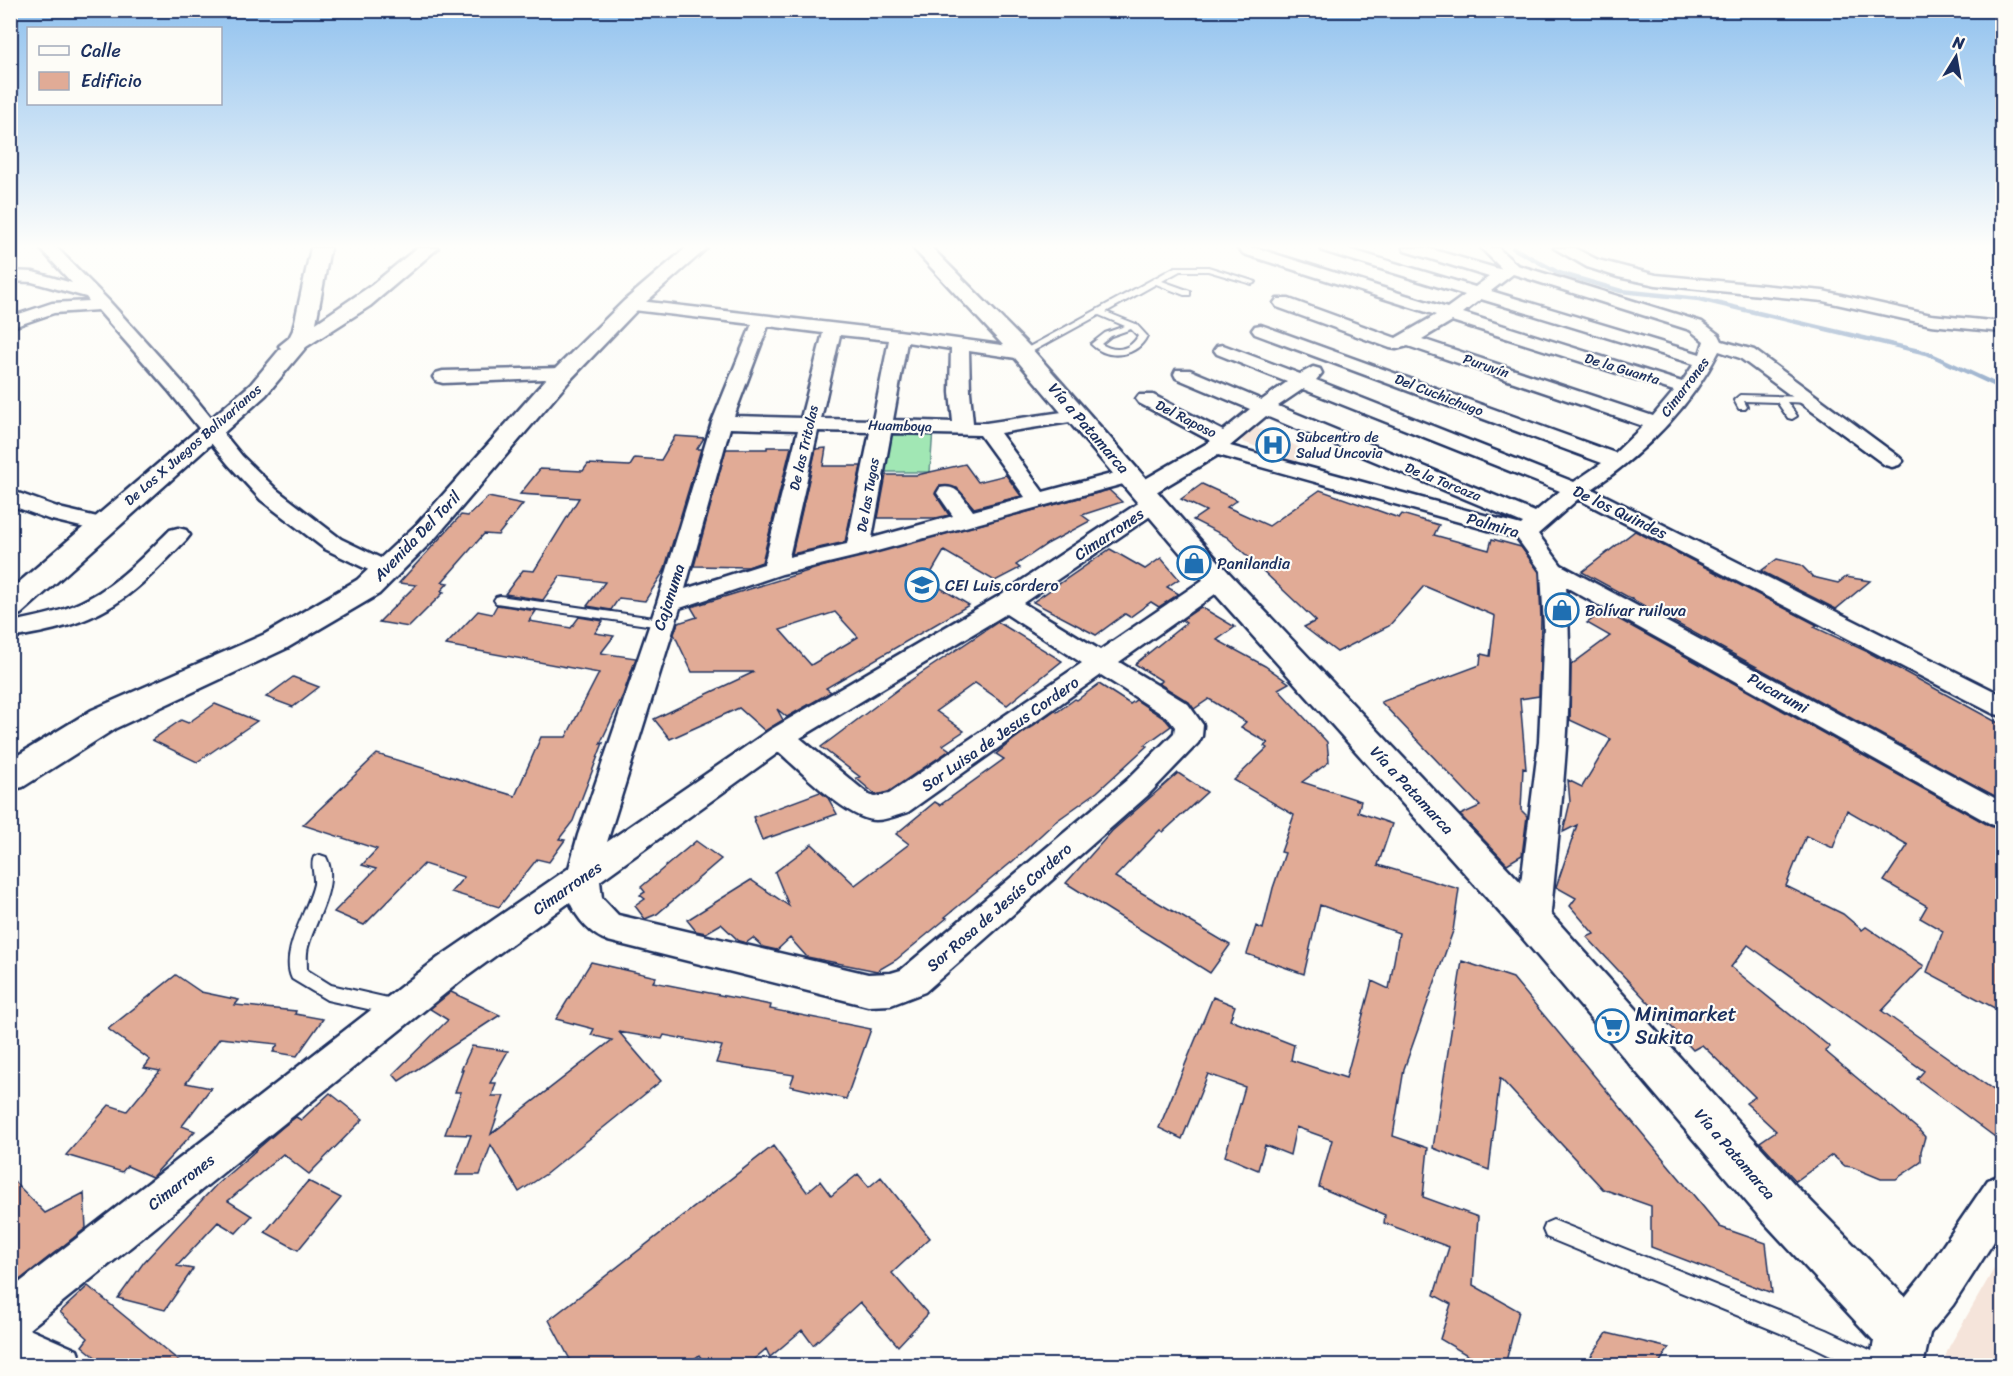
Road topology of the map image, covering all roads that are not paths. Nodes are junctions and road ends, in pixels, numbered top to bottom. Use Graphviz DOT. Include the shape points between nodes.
graph roads {
  1 [pos="40,312"];
  2 [pos="109,312"];
  3 [pos="302,312"];
  4 [pos="329,312"];
  5 [pos="341,312"];
  6 [pos="624,312"];
  7 [pos="694,312"];
  8 [pos="984,312"];
  9 [pos="1307,312"];
  10 [pos="1440,312"];
  11 [pos="1453,312"];
  12 [pos="1550,312"];
  13 [pos="1656,312"];
  14 [pos="1897,312"];
  15 [pos="1101,313"];
  16 [pos="1449,315"];
  17 [pos="762,320"];
  18 [pos="10,323"];
  19 [pos="1133,326"];
  20 [pos="2002,327"];
  21 [pos="833,328"];
  22 [pos="1261,330"];
  23 [pos="899,336"];
  24 [pos="1373,337"];
  25 [pos="285,339"];
  26 [pos="1408,340"];
  27 [pos="960,345"];
  28 [pos="1223,350"];
  29 [pos="1023,353"];
  30 [pos="1710,354"];
  31 [pos="1337,357"];
  32 [pos="563,374"];
  33 [pos="1183,374"];
  34 [pos="443,377"];
  35 [pos="1302,381"];
  36 [pos="1686,389"];
  37 [pos="1146,399"];
  38 [pos="1780,399"];
  39 [pos="1810,400"];
  40 [pos="1742,407"];
  41 [pos="1263,408"];
  42 [pos="1076,416"];
  43 [pos="1792,416"];
  44 [pos="722,422"];
  45 [pos="206,424"];
  46 [pos="809,424"];
  47 [pos="1656,424"];
  48 [pos="880,425"];
  49 [pos="964,428"];
  50 [pos="986,429"];
  51 [pos="1220,444"];
  52 [pos="1193,460"];
  53 [pos="1892,461"];
  54 [pos="1618,462"];
  55 [pos="1136,483"];
  56 [pos="1576,489"];
  57 [pos="948,493"];
  58 [pos="10,497"];
  59 [pos="1038,500"];
  60 [pos="967,519"];
  61 [pos="92,523"];
  62 [pos="1531,527"];
  63 [pos="178,535"];
  64 [pos="858,549"];
  65 [pos="776,568"];
  66 [pos="387,570"];
  67 [pos="1553,570"];
  68 [pos="1219,580"];
  69 [pos="10,585"];
  70 [pos="500,600"];
  71 [pos="1006,603"];
  72 [pos="10,607"];
  73 [pos="665,613"];
  74 [pos="10,630"];
  75 [pos="1100,664"];
  76 [pos="2002,706"];
  77 [pos="780,737"];
  78 [pos="10,777"];
  79 [pos="2002,816"];
  80 [pos="320,861"];
  81 [pos="583,876"];
  82 [pos="1533,922"];
  83 [pos="400,1008"];
  84 [pos="2002,1194"];
  85 [pos="1553,1230"];
  86 [pos="10,1317"];
  87 [pos="10,1343"];
  88 [pos="1893,1355"];
  89 [pos="61,1365"];
  1 -- 18 [label="street"];
  2 -- 45 [label="street"];
  3 -- 25 [label="street"];
  4 -- 25 [label="street"];
  5 -- 25 [label="street"];
  6 -- 32 [label="street, Avenida Del Toril"];
  7 -- 17 [label="street"];
  8 -- 29 [label="street, Vía a Patamarca"];
  9 -- 24 [label="street, Puruvín"];
  10 -- 16 [label="street, De la Guanta"];
  11 -- 16 [label="street"];
  12 -- 30 [label="street"];
  13 -- 30 [label="street, Cimarrones" via="1696,326 1713,339"];
  14 -- 20 [label="street"];
  15 -- 19 [label="lane"];
  15 -- 29 [label="lane"];
  16 -- 26 [label="street"];
  16 -- 36 [label="street, De la Guanta"];
  17 -- 21 [label="street"];
  17 -- 44 [label="street, Cajanuma"];
  21 -- 23 [label="street"];
  21 -- 46 [label="street, De las Tritolas"];
  22 -- 31 [label="street, Del Cuchichugo"];
  23 -- 27 [label="street"];
  23 -- 48 [label="street, De las Tugas"];
  24 -- 26 [label="street, Puruvín" via="1396,344"];
  24 -- 31 [label="street, Cimarrones"];
  25 -- 45 [label="street, De Los X Juegos Bolivarianos"];
  25 -- 45 [label="street, De Los X Juegos Bolivarianos" via="258,390"];
  26 -- 47 [label="street, Puruvín"];
  27 -- 29 [label="street"];
  27 -- 49 [label="street"];
  28 -- 35 [label="street, De los Quindes"];
  29 -- 42 [label="street, Vía a Patamarca"];
  30 -- 36 [label="street, Cimarrones"];
  30 -- 39 [label="street" via="1736,349 1747,354"];
  31 -- 35 [label="street, Cimarrones"];
  31 -- 54 [label="street, Del Cuchichugo"];
  32 -- 34 [label="street"];
  32 -- 66 [label="street, Avenida Del Toril" via="427,530"];
  33 -- 41 [label="street, De la Torcaza"];
  35 -- 41 [label="street, Cimarrones"];
  35 -- 56 [label="street, De los Quindes"];
  36 -- 47 [label="street, Cimarrones"];
  37 -- 51 [label="street, Del Raposo"];
  38 -- 39 [label="lane"];
  38 -- 40 [label="lane" via="1740,398"];
  38 -- 43 [label="lane"];
  39 -- 53 [label="street"];
  41 -- 51 [label="street, Cimarrones"];
  41 -- 62 [label="street, De la Torcaza"];
  42 -- 50 [label="street, Huamboya"];
  42 -- 55 [label="street, Vía a Patamarca"];
  44 -- 46 [label="street, Huamboya"];
  44 -- 73 [label="street, Cajanuma"];
  45 -- 61 [label="street, De Los X Juegos Bolivarianos"];
  45 -- 66 [label="street" via="269,495 333,544"];
  46 -- 48 [label="street, Huamboya"];
  46 -- 65 [label="street, De las Tritolas"];
  47 -- 54 [label="street, Cimarrones"];
  48 -- 49 [label="street, Huamboya"];
  48 -- 64 [label="street, De las Tugas"];
  49 -- 50 [label="street, Huamboya"];
  50 -- 59 [label="street"];
  51 -- 52 [label="street, Cimarrones"];
  51 -- 62 [label="street, Palmira"];
  52 -- 55 [label="street, Cimarrones"];
  52 -- 55 [label="street, Cimarrones" via="1171,464"];
  54 -- 56 [label="street, Cimarrones"];
  55 -- 59 [label="street"];
  55 -- 68 [label="street, Vía a Patamarca"];
  55 -- 71 [label="street, Cimarrones"];
  56 -- 62 [label="street, Cimarrones"];
  56 -- 76 [label="street, De los Quindes"];
  57 -- 60 [label="street"];
  58 -- 61 [label="street"];
  59 -- 60 [label="street"];
  60 -- 64 [label="street"];
  61 -- 69 [label="street, De Los X Juegos Bolivarianos"];
  61 -- 72 [label="street, De Los X Juegos Bolivarianos"];
  62 -- 67 [label="street, Palmira"];
  63 -- 74 [label="street" via="123,588 91,609 46,624"];
  64 -- 65 [label="street"];
  65 -- 73 [label="street"];
  66 -- 78 [label="street, Avenida Del Toril" via="368,587 276,641 104,719"];
  67 -- 79 [label="street, Pucarumi"];
  67 -- 82 [label="street" via="1557,626 1553,742"];
  68 -- 75 [label="street, Sor Luisa de Jesus Cordero"];
  68 -- 82 [label="street, Vía a Patamarca"];
  70 -- 73 [label="lane"];
  71 -- 75 [label="street, Sor Rosa de Jesús Cordero"];
  71 -- 77 [label="street, Cimarrones"];
  73 -- 81 [label="street, Cajanuma"];
  75 -- 77 [label="street, Sor Luisa de Jesus Cordero" via="897,804 875,809 858,803"];
  75 -- 81 [label="street, Sor Rosa de Jesús Cordero" via="1178,711 1190,725 1188,736 1137,788 913,981 891,989 868,990 608,927 586,903"];
  77 -- 81 [label="street, Cimarrones"];
  80 -- 83 [label="lane" via="322,883 299,949 298,974 327,992"];
  81 -- 83 [label="street, Cimarrones"];
  82 -- 88 [label="street, Vía a Patamarca" via="1779,1203"];
  83 -- 86 [label="street, Cimarrones"];
  84 -- 88 [label="street"];
  85 -- 88 [label="lane" via="1819,1338"];
  87 -- 89 [label="street"];
}
